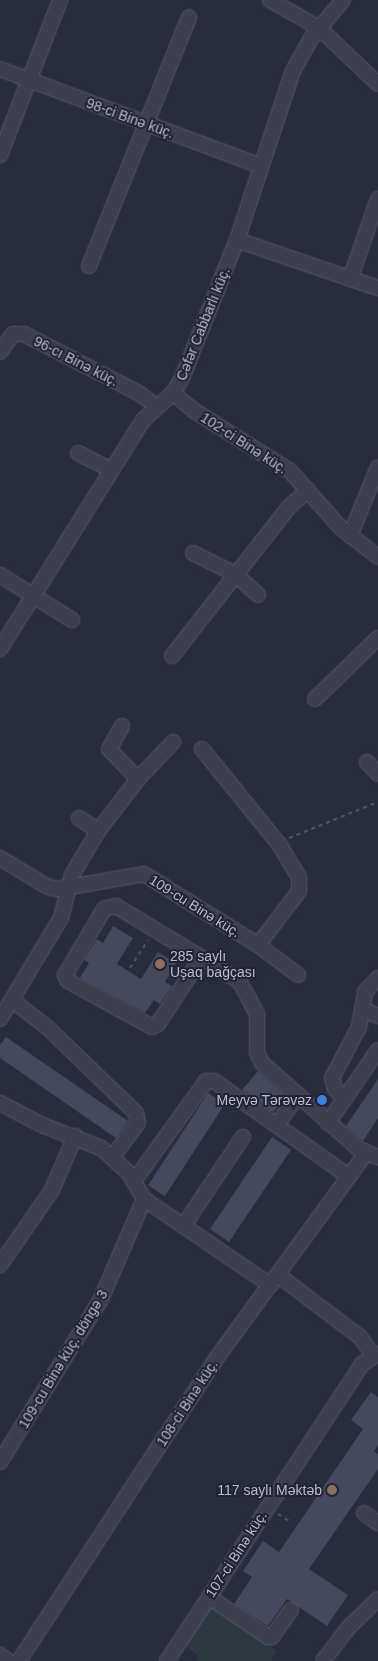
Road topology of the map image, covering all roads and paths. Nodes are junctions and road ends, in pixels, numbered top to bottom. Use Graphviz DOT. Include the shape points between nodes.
graph roads {
  1 [pos="60,0"];
  2 [pos="270,0"];
  3 [pos="343,0"];
  4 [pos="189,17"];
  5 [pos="319,28"];
  6 [pos="0,69"];
  7 [pos="28,80"];
  8 [pos="378,84"];
  9 [pos="146,124"];
  10 [pos="0,156"];
  11 [pos="261,166"];
  12 [pos="378,198"];
  13 [pos="237,240"];
  14 [pos="89,266"];
  15 [pos="350,279"];
  16 [pos="378,288"];
  17 [pos="0,352"];
  18 [pos="173,393"];
  19 [pos="156,407"];
  20 [pos="78,453"];
  21 [pos="378,467"];
  22 [pos="111,470"];
  23 [pos="308,490"];
  24 [pos="350,536"];
  25 [pos="194,553"];
  26 [pos="378,557"];
  27 [pos="235,574"];
  28 [pos="0,575"];
  29 [pos="258,594"];
  30 [pos="33,595"];
  31 [pos="72,620"];
  32 [pos="378,638"];
  33 [pos="0,649"];
  34 [pos="172,656"];
  35 [pos="315,699"];
  36 [pos="122,726"];
  37 [pos="173,742"];
  38 [pos="202,749"];
  39 [pos="368,762"];
  40 [pos="378,774"];
  41 [pos="138,779"];
  42 [pos="378,802"];
  43 [pos="78,818"];
  44 [pos="98,831"];
  45 [pos="279,844"];
  46 [pos="0,858"];
  47 [pos="70,888"];
  48 [pos="154,930"];
  49 [pos="258,945"];
  50 [pos="201,958"];
  51 [pos="130,968"];
  52 [pos="298,975"];
  53 [pos="378,978"];
  54 [pos="12,1000"];
  55 [pos="362,1009"];
  56 [pos="378,1016"];
  57 [pos="0,1019"];
  58 [pos="378,1050"];
  59 [pos="298,1095"];
  60 [pos="345,1098"];
  61 [pos="0,1103"];
  62 [pos="328,1122"];
  63 [pos="277,1125"];
  64 [pos="75,1136"];
  65 [pos="243,1137"];
  66 [pos="372,1155"];
  67 [pos="112,1156"];
  68 [pos="348,1176"];
  69 [pos="134,1181"];
  70 [pos="144,1199"];
  71 [pos="184,1225"];
  72 [pos="0,1265"];
  73 [pos="274,1280"];
  74 [pos="375,1354"];
  75 [pos="0,1462"];
  76 [pos="364,1513"];
  77 [pos="378,1523"];
  78 [pos="209,1597"];
  79 [pos="378,1600"];
  80 [pos="291,1610"];
  81 [pos="7,1660"];
  82 [pos="327,1660"];
  83 [pos="167,1661"];
  1 -- 7 [label="street"];
  2 -- 5 [label="street"];
  3 -- 5 [label="street, Cəfər Cabbarlı küç."];
  4 -- 9 [label="street"];
  5 -- 8 [label="street"];
  5 -- 11 [label="street, Cəfər Cabbarlı küç." via="293,70"];
  6 -- 7 [label="street, 98-ci Binə küç."];
  7 -- 9 [label="street, 98-ci Binə küç."];
  7 -- 10 [label="street"];
  9 -- 11 [label="street, 98-ci Binə küç."];
  9 -- 14 [label="street"];
  11 -- 13 [label="street, Cəfər Cabbarlı küç."];
  12 -- 15 [label="street"];
  13 -- 15 [label="street"];
  13 -- 18 [label="street, Cəfər Cabbarlı küç." via="182,378"];
  15 -- 16 [label="street"];
  17 -- 19 [label="street, 96-cı Binə küç." via="13,334 24,334 140,394"];
  18 -- 19 [label="street, Cəfər Cabbarlı küç."];
  18 -- 23 [label="street, 102-ci Binə küç." via="193,410 290,471"];
  19 -- 22 [label="street, Cəfər Cabbarlı küç." via="143,420"];
  20 -- 22 [label="street"];
  21 -- 24 [label="street"];
  22 -- 30 [label="street, Cəfər Cabbarlı küç."];
  23 -- 24 [label="street, 102-ci Binə küç."];
  23 -- 27 [label="street" via="288,508 238,575"];
  24 -- 26 [label="street, 102-ci Binə küç."];
  25 -- 27 [label="street"];
  27 -- 29 [label="street"];
  27 -- 34 [label="street"];
  28 -- 30 [label="street"];
  30 -- 31 [label="street"];
  30 -- 33 [label="street, Cəfər Cabbarlı küç."];
  32 -- 35 [label="street"];
  36 -- 41 [label="street" via="109,749"];
  37 -- 41 [label="street"];
  38 -- 45 [label="street"];
  39 -- 40 [label="street"];
  41 -- 44 [label="street"];
  42 -- 45 [label="path" via="298,832"];
  43 -- 44 [label="street"];
  44 -- 47 [label="street" via="77,865"];
  45 -- 49 [label="street" via="299,877 299,891"];
  46 -- 47 [label="street, 109-cu Binə küç." via="48,887"];
  47 -- 49 [label="street, 109-cu Binə küç." via="144,874"];
  47 -- 54 [label="street" via="61,918"];
  48 -- 50 [label="street"];
  48 -- 50 [label="street" via="116,906 104,909 65,976 68,981 152,1027 158,1024"];
  48 -- 51 [label="path"];
  49 -- 52 [label="street, 109-cu Binə küç."];
  50 -- 59 [label="street" via="246,989 257,1014 257,1052 262,1063"];
  53 -- 55 [label="street" via="365,992"];
  54 -- 57 [label="street"];
  54 -- 67 [label="street" via="48,1028 136,1113 138,1122"];
  55 -- 56 [label="street"];
  55 -- 60 [label="street" via="359,1028 332,1078 332,1084"];
  58 -- 60 [label="street"];
  59 -- 62 [label="street"];
  59 -- 63 [label="street"];
  60 -- 62 [label="street"];
  61 -- 64 [label="street" via="42,1125"];
  62 -- 66 [label="street"];
  63 -- 68 [label="street"];
  63 -- 69 [label="street" via="214,1081 206,1081"];
  64 -- 67 [label="street"];
  64 -- 72 [label="street" via="52,1190"];
  65 -- 71 [label="street"];
  66 -- 68 [label="street, 108-ci Binə küç."];
  67 -- 69 [label="street"];
  68 -- 73 [label="street, 108-ci Binə küç."];
  69 -- 70 [label="street"];
  70 -- 71 [label="street"];
  70 -- 75 [label="street, 109-cu Binə küç. döngə 3" via="101,1298"];
  71 -- 73 [label="street"];
  73 -- 74 [label="street" via="360,1338"];
  73 -- 81 [label="street, 108-ci Binə küç."];
  74 -- 78 [label="street, 107-ci Binə küç." via="362,1364"];
  76 -- 77 [label="street"];
  78 -- 80 [label="street" via="268,1638"];
  78 -- 83 [label="street, 107-ci Binə küç."];
  79 -- 82 [label="street" via="349,1627"];
}
